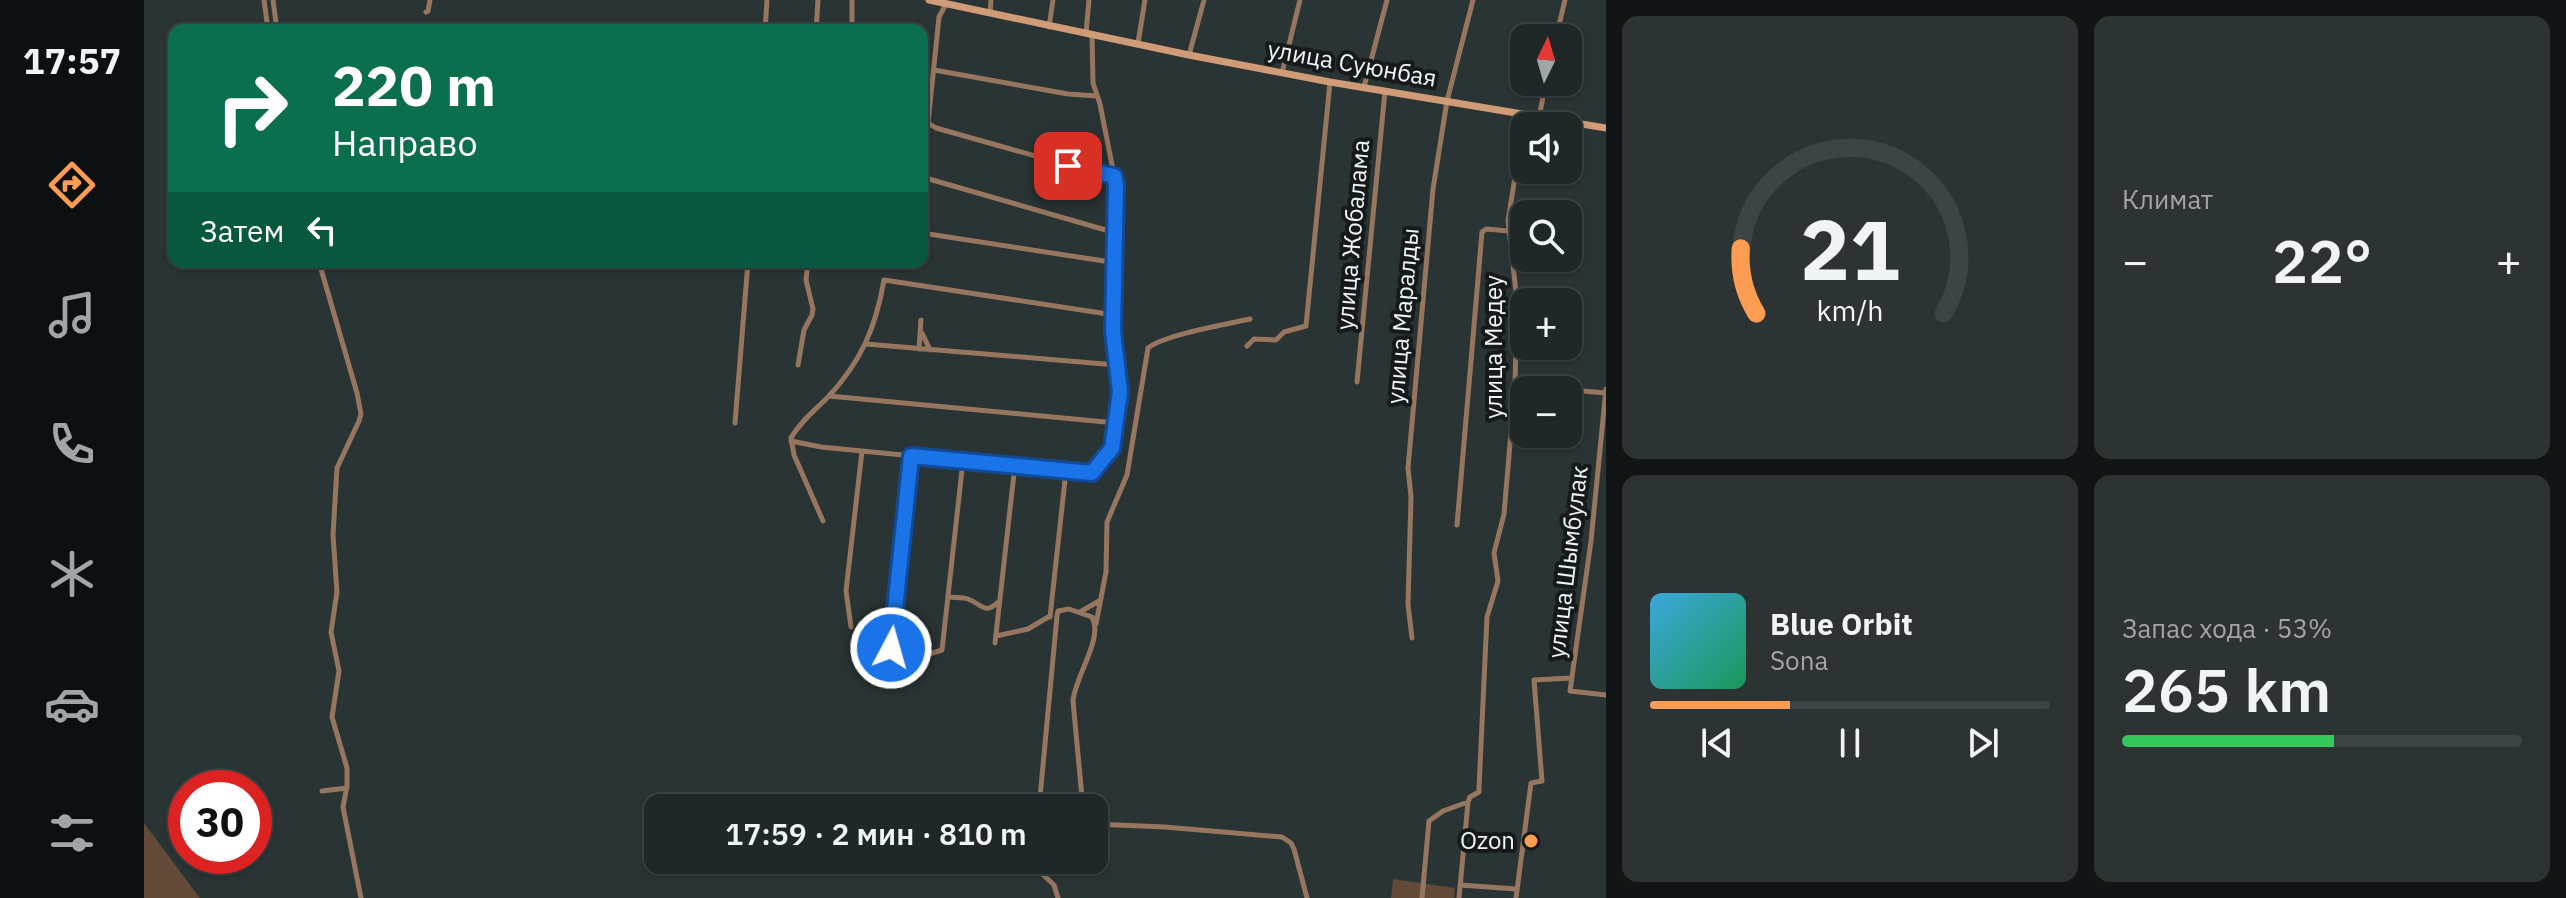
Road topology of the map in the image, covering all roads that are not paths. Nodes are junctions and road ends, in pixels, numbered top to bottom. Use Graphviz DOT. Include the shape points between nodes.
graph roads {
  1 [pos="264,0"];
  2 [pos="273,0"];
  3 [pos="430,0"];
  4 [pos="767,0"];
  5 [pos="818,0"];
  6 [pos="852,0"];
  7 [pos="929,0"];
  8 [pos="991,0"];
  9 [pos="1053,0"];
  10 [pos="1089,0"];
  11 [pos="1145,0"];
  12 [pos="1204,0"];
  13 [pos="1300,0"];
  14 [pos="1387,0"];
  15 [pos="1473,0"];
  16 [pos="1565,0"];
  17 [pos="941,2"];
  18 [pos="426,12"];
  19 [pos="990,13"];
  20 [pos="267,24"];
  21 [pos="276,24"];
  22 [pos="765,24"];
  23 [pos="816,24"];
  24 [pos="852,24"];
  25 [pos="1559,24"];
  26 [pos="1049,27"];
  27 [pos="1089,33"];
  28 [pos="1138,43"];
  29 [pos="1189,55"];
  30 [pos="934,70"];
  31 [pos="1282,73"];
  32 [pos="1330,82"];
  33 [pos="1364,87"];
  34 [pos="1385,91"];
  35 [pos="1097,96"];
  36 [pos="1447,101"];
  37 [pos="928,111"];
  38 [pos="1513,112"];
  39 [pos="928,123"];
  40 [pos="1582,124"];
  41 [pos="1606,128"];
  42 [pos="1114,176"];
  43 [pos="928,179"];
  44 [pos="1513,184"];
  45 [pos="1509,231"];
  46 [pos="1116,233"];
  47 [pos="928,234"];
  48 [pos="1115,259"];
  49 [pos="321,268"];
  50 [pos="748,268"];
  51 [pos="807,268"];
  52 [pos="1114,315"];
  53 [pos="1250,319"];
  54 [pos="921,320"];
  55 [pos="921,331"];
  56 [pos="865,344"];
  57 [pos="1247,346"];
  58 [pos="919,349"];
  59 [pos="930,350"];
  60 [pos="798,365"];
  61 [pos="1116,365"];
  62 [pos="1515,376"];
  63 [pos="1357,382"];
  64 [pos="1582,390"];
  65 [pos="1606,392"];
  66 [pos="829,396"];
  67 [pos="735,423"];
  68 [pos="1116,423"];
  69 [pos="791,441"];
  70 [pos="1510,444"];
  71 [pos="862,451"];
  72 [pos="911,456"];
  73 [pos="963,461"];
  74 [pos="1015,465"];
  75 [pos="1066,471"];
  76 [pos="823,521"];
  77 [pos="1457,525"];
  78 [pos="948,597"];
  79 [pos="1100,599"];
  80 [pos="1000,600"];
  81 [pos="1058,611"];
  82 [pos="1079,612"];
  83 [pos="1050,617"];
  84 [pos="1096,625"];
  85 [pos="851,627"];
  86 [pos="1412,638"];
  87 [pos="1571,678"];
  88 [pos="1606,695"];
  89 [pos="347,788"];
  90 [pos="322,791"];
  91 [pos="1040,794"];
  92 [pos="1082,794"];
  93 [pos="1468,802"];
  94 [pos="1108,825"];
  95 [pos="1042,874"];
  96 [pos="1460,885"];
  97 [pos="1516,889"];
  98 [pos="361,898"];
  99 [pos="1058,898"];
  100 [pos="1307,898"];
  101 [pos="1422,898"];
  102 [pos="1459,898"];
  103 [pos="1516,898"];
  1 -- 20 [label="street"];
  2 -- 21 [label="street"];
  3 -- 18 [label="street"];
  4 -- 22 [label="street"];
  5 -- 23 [label="street"];
  6 -- 24 [label="street"];
  7 -- 17 [label="street, улица Суюнбая"];
  8 -- 19 [label="street"];
  9 -- 26 [label="street"];
  10 -- 27 [label="street"];
  11 -- 28 [label="street"];
  12 -- 29 [label="street"];
  13 -- 31 [label="street"];
  14 -- 33 [label="street"];
  15 -- 36 [label="street, улица Маралды"];
  16 -- 25 [label="street"];
  17 -- 19 [label="street, улица Суюнбая"];
  17 -- 30 [label="street"];
  19 -- 26 [label="street, улица Суюнбая"];
  26 -- 27 [label="street, улица Суюнбая"];
  27 -- 28 [label="street, улица Суюнбая"];
  27 -- 35 [label="street"];
  28 -- 29 [label="street, улица Суюнбая"];
  29 -- 31 [label="street, улица Суюнбая"];
  30 -- 35 [label="street"];
  30 -- 37 [label="street"];
  31 -- 32 [label="street, улица Суюнбая"];
  32 -- 33 [label="street, улица Суюнбая"];
  32 -- 57 [label="street" via="1306,326 1276,340 1254,339"];
  33 -- 34 [label="street, улица Суюнбая"];
  34 -- 36 [label="street, улица Суюнбая"];
  34 -- 63 [label="street, улица Жобалама"];
  35 -- 42 [label="street"];
  36 -- 38 [label="street, улица Суюнбая"];
  36 -- 86 [label="street, улица Маралды" via="1433,189 1408,468"];
  39 -- 42 [label="street"];
  40 -- 41 [label="street, улица Суюнбая"];
  42 -- 46 [label="street"];
  43 -- 46 [label="street"];
  44 -- 45 [label="street, улица Медеу"];
  45 -- 62 [label="street, улица Медеу" via="1517,301"];
  45 -- 77 [label="street" via="1482,232"];
  46 -- 48 [label="street"];
  47 -- 48 [label="street"];
  48 -- 52 [label="street"];
  49 -- 89 [label="street" via="361,414 337,468 333,535 337,592 331,632 339,683 332,717 344,750"];
  50 -- 67 [label="street"];
  51 -- 60 [label="street" via="812,315"];
  52 -- 56 [label="street" via="886,279"];
  52 -- 61 [label="street"];
  53 -- 79 [label="street" via="1175,335 1148,348 1127,475 1107,522"];
  54 -- 55 [label="street"];
  55 -- 58 [label="street"];
  55 -- 59 [label="street"];
  56 -- 58 [label="street"];
  56 -- 66 [label="street"];
  58 -- 59 [label="street"];
  59 -- 61 [label="street"];
  61 -- 68 [label="street"];
  64 -- 65 [label="street"];
  65 -- 87 [label="street, улица Шымбулак"];
  66 -- 68 [label="street"];
  66 -- 69 [label="street"];
  68 -- 75 [label="street" via="1112,448 1095,471"];
  69 -- 71 [label="street"];
  69 -- 76 [label="street"];
  70 -- 93 [label="street, улица Медеу" via="1504,514 1494,553 1498,581 1487,617 1479,792"];
  71 -- 72 [label="street"];
  71 -- 85 [label="street" via="846,591"];
  72 -- 73 [label="street"];
  72 -- 78 [label="street" via="886,664 942,650"];
  73 -- 74 [label="street"];
  73 -- 78 [label="street"];
  74 -- 75 [label="street"];
  74 -- 80 [label="street"];
  75 -- 83 [label="street"];
  78 -- 80 [label="street" via="969,599 988,609"];
  79 -- 82 [label="street"];
  79 -- 84 [label="street"];
  80 -- 83 [label="street" via="995,639"];
  81 -- 82 [label="street"];
  81 -- 83 [label="street"];
  81 -- 91 [label="street"];
  82 -- 84 [label="street"];
  84 -- 92 [label="street" via="1073,701"];
  87 -- 88 [label="street, улица Шымбулак" via="1570,691"];
  87 -- 97 [label="street" via="1533,682 1542,781 1531,783"];
  89 -- 90 [label="street"];
  89 -- 98 [label="street" via="343,807"];
  93 -- 96 [label="street, улица Медеу"];
  93 -- 101 [label="street" via="1429,821"];
  94 -- 100 [label="street" via="1282,837 1294,849"];
  95 -- 99 [label="street"];
  96 -- 97 [label="street"];
  96 -- 102 [label="street, улица Медеу"];
  97 -- 103 [label="street"];
}
